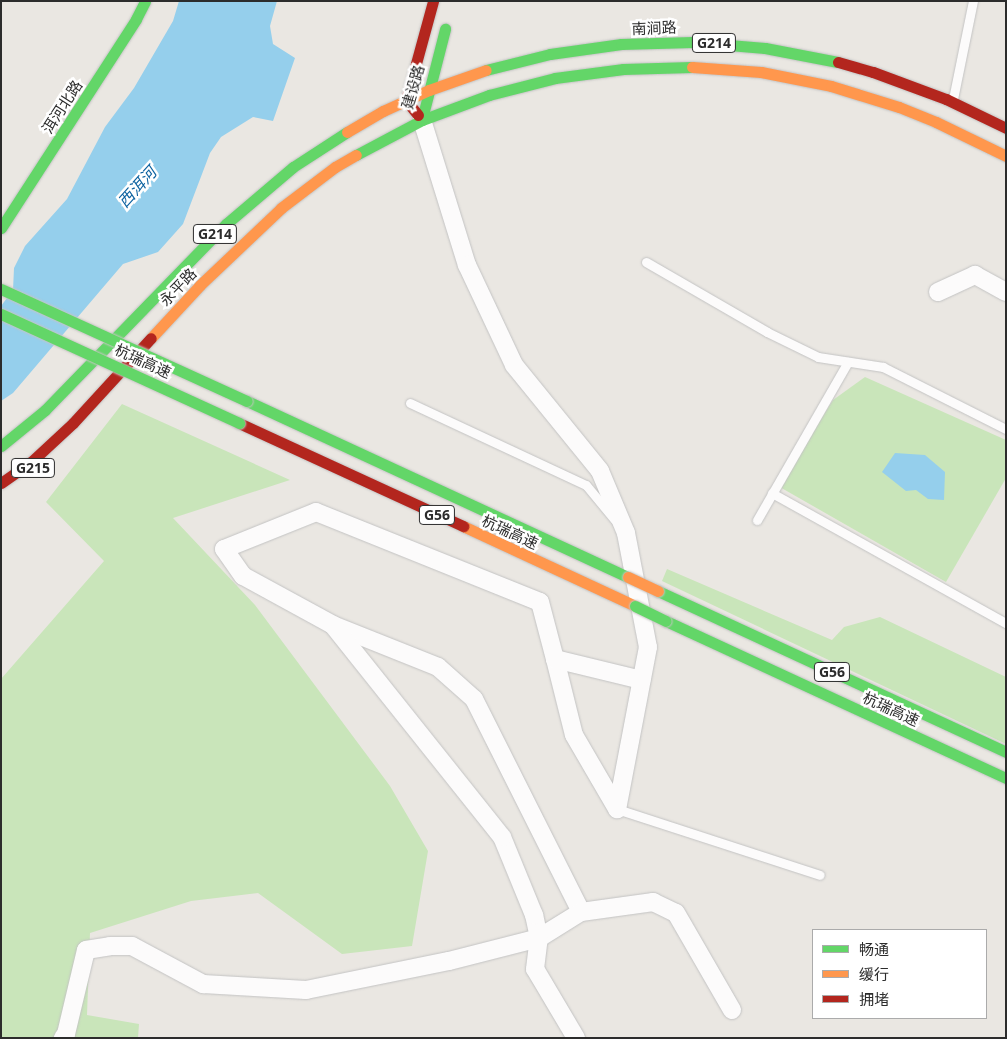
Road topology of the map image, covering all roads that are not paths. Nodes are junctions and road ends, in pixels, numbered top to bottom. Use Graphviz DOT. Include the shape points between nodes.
graph roads {
  1 [pos="145,1"];
  2 [pos="433,1"];
  3 [pos="973,1"];
  4 [pos="448,15"];
  5 [pos="429,90"];
  6 [pos="410,98"];
  7 [pos="952,102"];
  8 [pos="422,120"];
  9 [pos="1006,128"];
  10 [pos="1006,156"];
  11 [pos="1,228"];
  12 [pos="646,262"];
  13 [pos="1,289"];
  14 [pos="938,292"];
  15 [pos="1006,292"];
  16 [pos="1,314"];
  17 [pos="124,328"];
  18 [pos="848,362"];
  19 [pos="99,371"];
  20 [pos="89,389"];
  21 [pos="410,403"];
  22 [pos="1006,429"];
  23 [pos="64,432"];
  24 [pos="1,446"];
  25 [pos="1,483"];
  26 [pos="20,483"];
  27 [pos="772,494"];
  28 [pos="757,520"];
  29 [pos="626,533"];
  30 [pos="1006,623"];
  31 [pos="332,625"];
  32 [pos="555,659"];
  33 [pos="642,680"];
  34 [pos="1006,752"];
  35 [pos="1006,778"];
  36 [pos="617,809"];
  37 [pos="820,875"];
  38 [pos="581,912"];
  39 [pos="539,938"];
  40 [pos="732,1010"];
  41 [pos="63,1038"];
  42 [pos="576,1038"];
  1 -- 11 [label="main road, 洱河北路"];
  2 -- 6 [label="main road, 建设路"];
  3 -- 7 [label="lane"];
  4 -- 5 [label="main road, 建设路"];
  5 -- 6 [label="main road, 南涧路 / G214"];
  5 -- 7 [label="main road, 南涧路 / G214" via="481,71 550,54 621,44 693,42 765,48 837,62 908,84"];
  5 -- 8 [label="main road, 建设路"];
  6 -- 8 [label="main road, 建设路"];
  6 -- 17 [label="main road, 永平路 / G214" via="322,147 260,193 206,242"];
  7 -- 9 [label="main road, 南涧路 / G214"];
  8 -- 10 [label="main road, G214" via="488,95 563,76 657,67 727,69 796,78 865,96 936,122"];
  8 -- 23 [label="main road, 永平路 / G214" via="335,167 281,208 200,285"];
  8 -- 29 [label="street" via="467,265 514,366 600,471"];
  12 -- 18 [label="lane" via="767,332 818,357"];
  13 -- 34 [label="main road, 杭瑞高速 / G56, bridge"];
  14 -- 15 [label="street" via="975,275"];
  16 -- 35 [label="main road, 杭瑞高速 / G56, bridge"];
  17 -- 19 [label="main road"];
  17 -- 24 [label="main road, 永平路 / G214" via="45,410"];
  18 -- 22 [label="lane" via="883,367"];
  18 -- 27 [label="lane"];
  20 -- 23 [label="main road"];
  21 -- 29 [label="lane" via="586,485"];
  23 -- 25 [label="main road, 永平路 / G214"];
  23 -- 26 [label="main road, G215"];
  27 -- 28 [label="lane"];
  27 -- 30 [label="lane"];
  29 -- 33 [label="street" via="648,647"];
  31 -- 32 [label="street" via="243,576 224,549 316,512 540,602"];
  31 -- 38 [label="street" via="438,667 474,699"];
  31 -- 39 [label="street" via="502,837 534,915"];
  32 -- 33 [label="street"];
  32 -- 36 [label="street" via="574,735"];
  33 -- 36 [label="street"];
  36 -- 37 [label="lane"];
  38 -- 39 [label="street"];
  38 -- 40 [label="street" via="653,902 676,913"];
  39 -- 41 [label="street" via="449,961 306,990 203,984 132,946 86,950"];
  39 -- 42 [label="street" via="535,969"];
}
